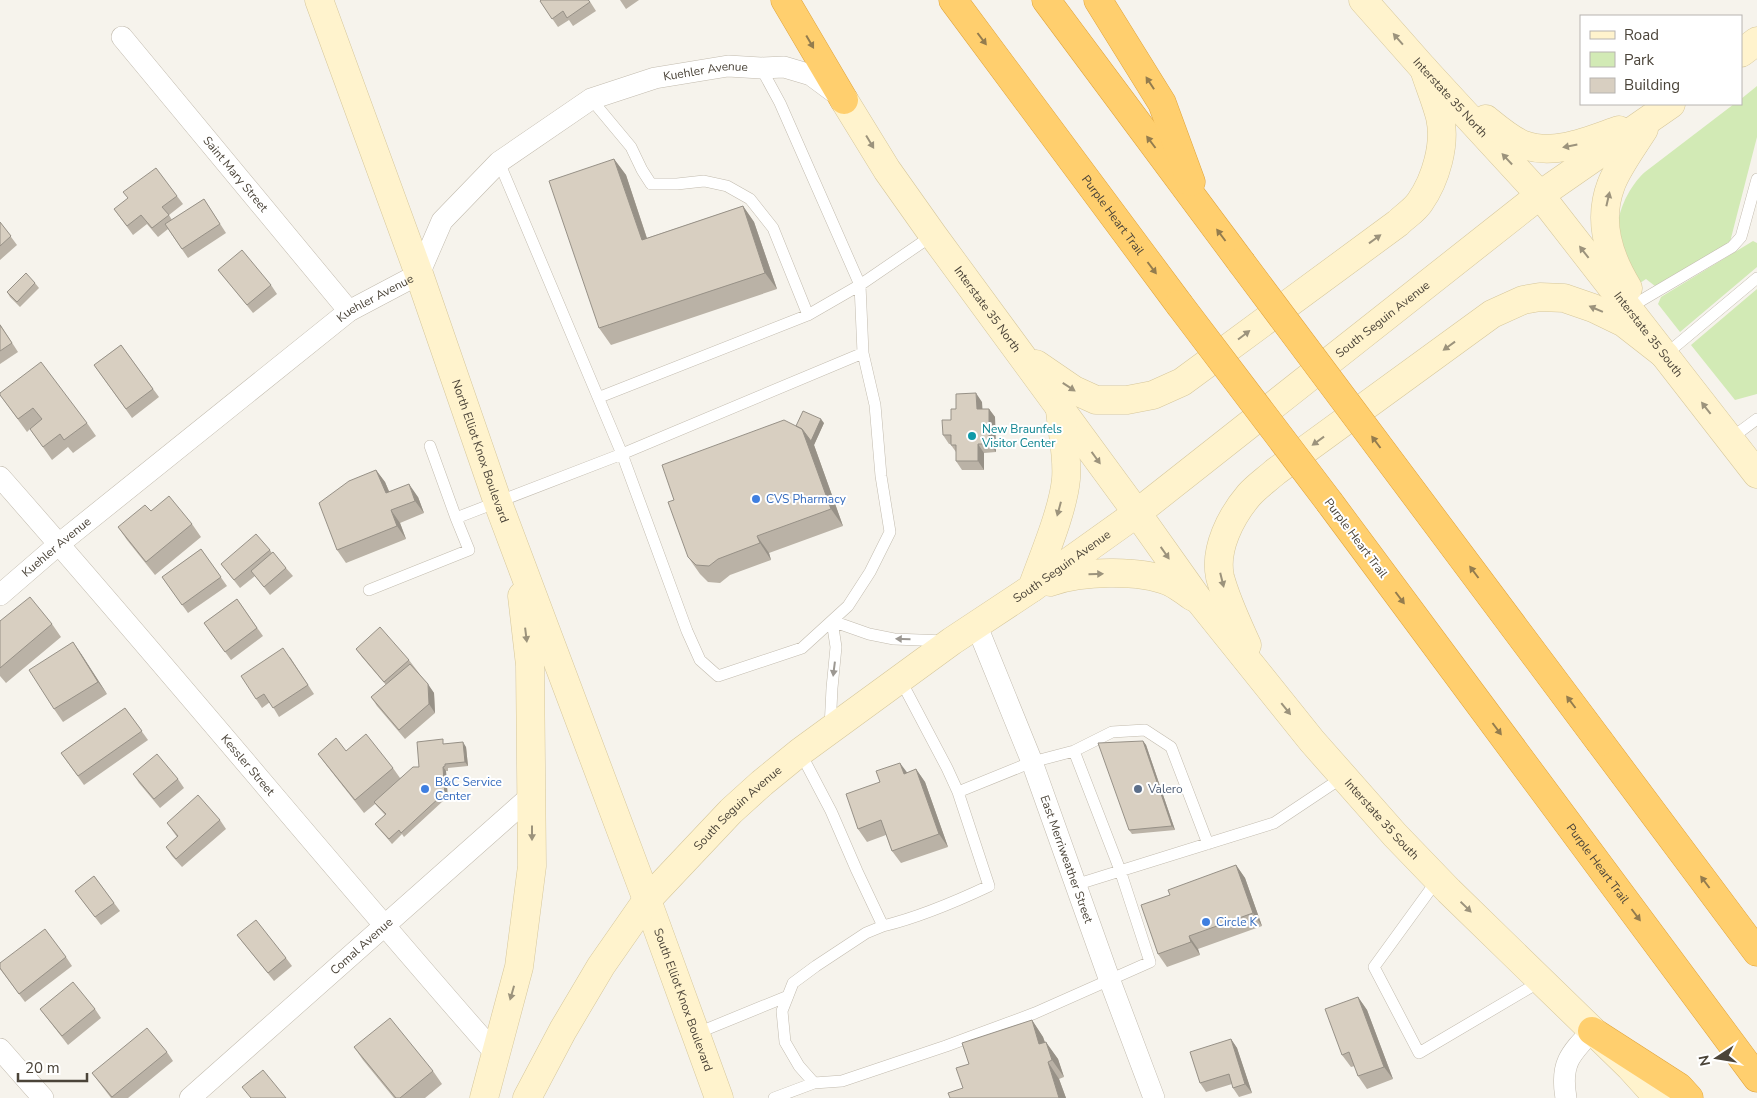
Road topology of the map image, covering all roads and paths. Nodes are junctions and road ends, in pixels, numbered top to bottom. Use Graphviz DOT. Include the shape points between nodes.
graph roads {
  1 [pos="785,0"];
  2 [pos="953,0"];
  3 [pos="1046,0"];
  4 [pos="1098,0"];
  5 [pos="1363,0"];
  6 [pos="323,12"];
  7 [pos="122,37"];
  8 [pos="1757,41"];
  9 [pos="1742,52"];
  10 [pos="761,68"];
  11 [pos="1424,69"];
  12 [pos="591,100"];
  13 [pos="844,100"];
  14 [pos="1670,105"];
  15 [pos="1649,120"];
  16 [pos="499,162"];
  17 [pos="1757,179"];
  18 [pos="1540,195"];
  19 [pos="1201,209"];
  20 [pos="933,235"];
  21 [pos="419,274"];
  22 [pos="1757,278"];
  23 [pos="860,285"];
  24 [pos="1637,303"];
  25 [pos="349,312"];
  26 [pos="808,315"];
  27 [pos="1015,348"];
  28 [pos="863,353"];
  29 [pos="1665,355"];
  30 [pos="600,397"];
  31 [pos="1060,408"];
  32 [pos="1757,419"];
  33 [pos="1730,439"];
  34 [pos="430,446"];
  35 [pos="622,454"];
  36 [pos="1757,474"];
  37 [pos="0,477"];
  38 [pos="498,503"];
  39 [pos="1137,513"];
  40 [pos="456,518"];
  41 [pos="59,544"];
  42 [pos="516,552"];
  43 [pos="1032,588"];
  44 [pos="369,590"];
  45 [pos="0,595"];
  46 [pos="1198,599"];
  47 [pos="832,621"];
  48 [pos="976,624"];
  49 [pos="952,641"];
  50 [pos="900,679"];
  51 [pos="1264,681"];
  52 [pos="829,731"];
  53 [pos="1074,751"];
  54 [pos="800,752"];
  55 [pos="1032,762"];
  56 [pos="1343,777"];
  57 [pos="958,792"];
  58 [pos="532,795"];
  59 [pos="1208,844"];
  60 [pos="1120,870"];
  61 [pos="1438,879"];
  62 [pos="1075,884"];
  63 [pos="647,900"];
  64 [pos="883,926"];
  65 [pos="384,927"];
  66 [pos="1757,952"];
  67 [pos="1110,981"];
  68 [pos="1541,981"];
  69 [pos="788,996"];
  70 [pos="1592,1031"];
  71 [pos="694,1035"];
  72 [pos="0,1049"];
  73 [pos="495,1053"];
  74 [pos="1757,1078"];
  75 [pos="814,1083"];
  76 [pos="43,1098"];
  77 [pos="190,1098"];
  78 [pos="484,1098"];
  79 [pos="527,1098"];
  80 [pos="719,1098"];
  81 [pos="774,1098"];
  82 [pos="1154,1098"];
  83 [pos="1566,1098"];
  84 [pos="1658,1098"];
  85 [pos="1689,1098"];
  1 -- 13 [label="highway, one-way"];
  2 -- 74 [label="highway, Purple Heart Trail, one-way, bridge"];
  19 -- 3 [label="highway, one-way"];
  19 -- 4 [label="highway, one-way" via="1162,103"];
  11 -- 5 [label="main road, Interstate 35 North, one-way"];
  6 -- 21 [label="main road, North Elliot Knox Boulevard"];
  7 -- 25 [label="street, Saint Mary Street"];
  8 -- 9 [label="main road"];
  10 -- 12 [label="street, Kuehler Avenue" via="728,66 663,76"];
  10 -- 13 [label="street, Kuehler Avenue" via="784,66 811,75"];
  10 -- 23 [label="lane" via="780,103"];
  15 -- 11 [label="main road, one-way" via="1577,144 1536,148 1523,145 1496,127"];
  18 -- 11 [label="main road, Interstate 35 North, one-way"];
  27 -- 11 [label="main road, one-way" via="1074,390 1096,400 1127,400 1153,395 1182,382 1398,223 1420,203 1430,185 1442,140 1440,118"];
  12 -- 16 [label="street, Kuehler Avenue"];
  12 -- 26 [label="lane" via="631,147 651,184 704,181 727,186 750,199 773,228"];
  13 -- 20 [label="main road, Interstate 35 North, one-way" via="887,170"];
  14 -- 15 [label="main road, South Seguin Avenue"];
  15 -- 18 [label="main road, South Seguin Avenue"];
  24 -- 15 [label="main road, one-way" via="1607,243 1605,209 1611,185"];
  16 -- 21 [label="street, Kuehler Avenue" via="442,221"];
  16 -- 30 [label="lane"];
  17 -- 24 [label="lane" via="1738,242"];
  29 -- 18 [label="main road, Interstate 35 South, one-way"];
  18 -- 39 [label="main road, South Seguin Avenue"];
  66 -- 19 [label="highway, one-way, bridge"];
  20 -- 23 [label="lane"];
  20 -- 27 [label="main road, Interstate 35 North"];
  21 -- 25 [label="street, Kuehler Avenue"];
  21 -- 38 [label="main road, North Elliot Knox Boulevard"];
  22 -- 29 [label="lane"];
  23 -- 26 [label="lane"];
  23 -- 28 [label="lane"];
  24 -- 29 [label="main road"];
  25 -- 41 [label="street, Kuehler Avenue"];
  26 -- 30 [label="lane"];
  27 -- 31 [label="main road, Interstate 35 North"];
  28 -- 35 [label="lane"];
  28 -- 47 [label="lane" via="875,405 890,532 848,606"];
  33 -- 29 [label="main road, Interstate 35 South, one-way"];
  29 -- 51 [label="main road, one-way" via="1624,323 1593,308 1564,298 1523,300 1492,314 1275,472 1249,495 1234,517 1220,554 1220,575 1228,600"];
  30 -- 35 [label="lane"];
  31 -- 39 [label="main road, Interstate 35 North, one-way"];
  31 -- 43 [label="main road, one-way" via="1066,480"];
  32 -- 33 [label="lane"];
  33 -- 36 [label="main road, Interstate 35 South"];
  34 -- 40 [label="lane"];
  35 -- 38 [label="lane"];
  35 -- 47 [label="lane" via="687,631 700,660 718,676 802,648"];
  37 -- 41 [label="street, Kessler Street"];
  38 -- 40 [label="lane"];
  38 -- 42 [label="main road, North Elliot Knox Boulevard"];
  39 -- 43 [label="main road, South Seguin Avenue"];
  39 -- 46 [label="main road, Interstate 35 South, one-way"];
  40 -- 44 [label="lane" via="469,550"];
  41 -- 45 [label="street, Kuehler Avenue"];
  41 -- 65 [label="street, Kessler Street"];
  42 -- 58 [label="main road, one-way" via="530,665"];
  42 -- 63 [label="main road, North Elliot Knox Boulevard"];
  43 -- 46 [label="main road, one-way" via="1083,574 1127,574 1169,582"];
  43 -- 48 [label="main road, South Seguin Avenue"];
  46 -- 51 [label="main road, Interstate 35 South"];
  49 -- 47 [label="lane, one-way" via="894,639"];
  47 -- 52 [label="lane, one-way" via="836,647"];
  48 -- 49 [label="main road, South Seguin Avenue"];
  48 -- 55 [label="street, East Merriweather Street"];
  49 -- 50 [label="main road, South Seguin Avenue"];
  50 -- 52 [label="main road, South Seguin Avenue"];
  50 -- 57 [label="lane"];
  51 -- 56 [label="main road, Interstate 35 South, one-way"];
  52 -- 54 [label="main road, South Seguin Avenue"];
  53 -- 55 [label="lane"];
  53 -- 59 [label="lane" via="1112,732 1145,730 1171,748"];
  53 -- 60 [label="lane"];
  54 -- 63 [label="main road, South Seguin Avenue" via="731,810"];
  54 -- 64 [label="lane" via="831,811"];
  55 -- 57 [label="lane"];
  55 -- 62 [label="street, East Merriweather Street"];
  56 -- 59 [label="lane" via="1274,824"];
  56 -- 61 [label="main road, Interstate 35 South"];
  57 -- 64 [label="lane" via="989,886 945,906"];
  58 -- 65 [label="street, Comal Avenue"];
  58 -- 73 [label="main road, one-way" via="532,866 519,967"];
  59 -- 60 [label="lane"];
  60 -- 62 [label="lane"];
  60 -- 67 [label="lane" via="1150,962"];
  61 -- 68 [label="main road, Interstate 35 South, one-way"];
  61 -- 68 [label="lane" via="1374,967 1419,1053"];
  62 -- 67 [label="street, East Merriweather Street"];
  63 -- 71 [label="main road, South Elliot Knox Boulevard"];
  63 -- 79 [label="main road, South Seguin Avenue" via="601,966"];
  64 -- 69 [label="lane" via="866,933 816,966 793,984"];
  65 -- 73 [label="street, Kessler Street"];
  65 -- 77 [label="street, Comal Avenue"];
  67 -- 75 [label="lane" via="1035,1013 874,1072 842,1081"];
  67 -- 82 [label="street, East Merriweather Street"];
  68 -- 70 [label="main road, Interstate 35 South"];
  69 -- 71 [label="lane"];
  69 -- 75 [label="lane" via="782,1012 785,1042"];
  70 -- 83 [label="street" via="1567,1062"];
  70 -- 84 [label="main road, Interstate 35 South"];
  70 -- 85 [label="highway" via="1679,1087"];
  71 -- 80 [label="main road, South Elliot Knox Boulevard"];
  72 -- 76 [label="street"];
  73 -- 78 [label="main road"];
  75 -- 81 [label="lane"];
}
